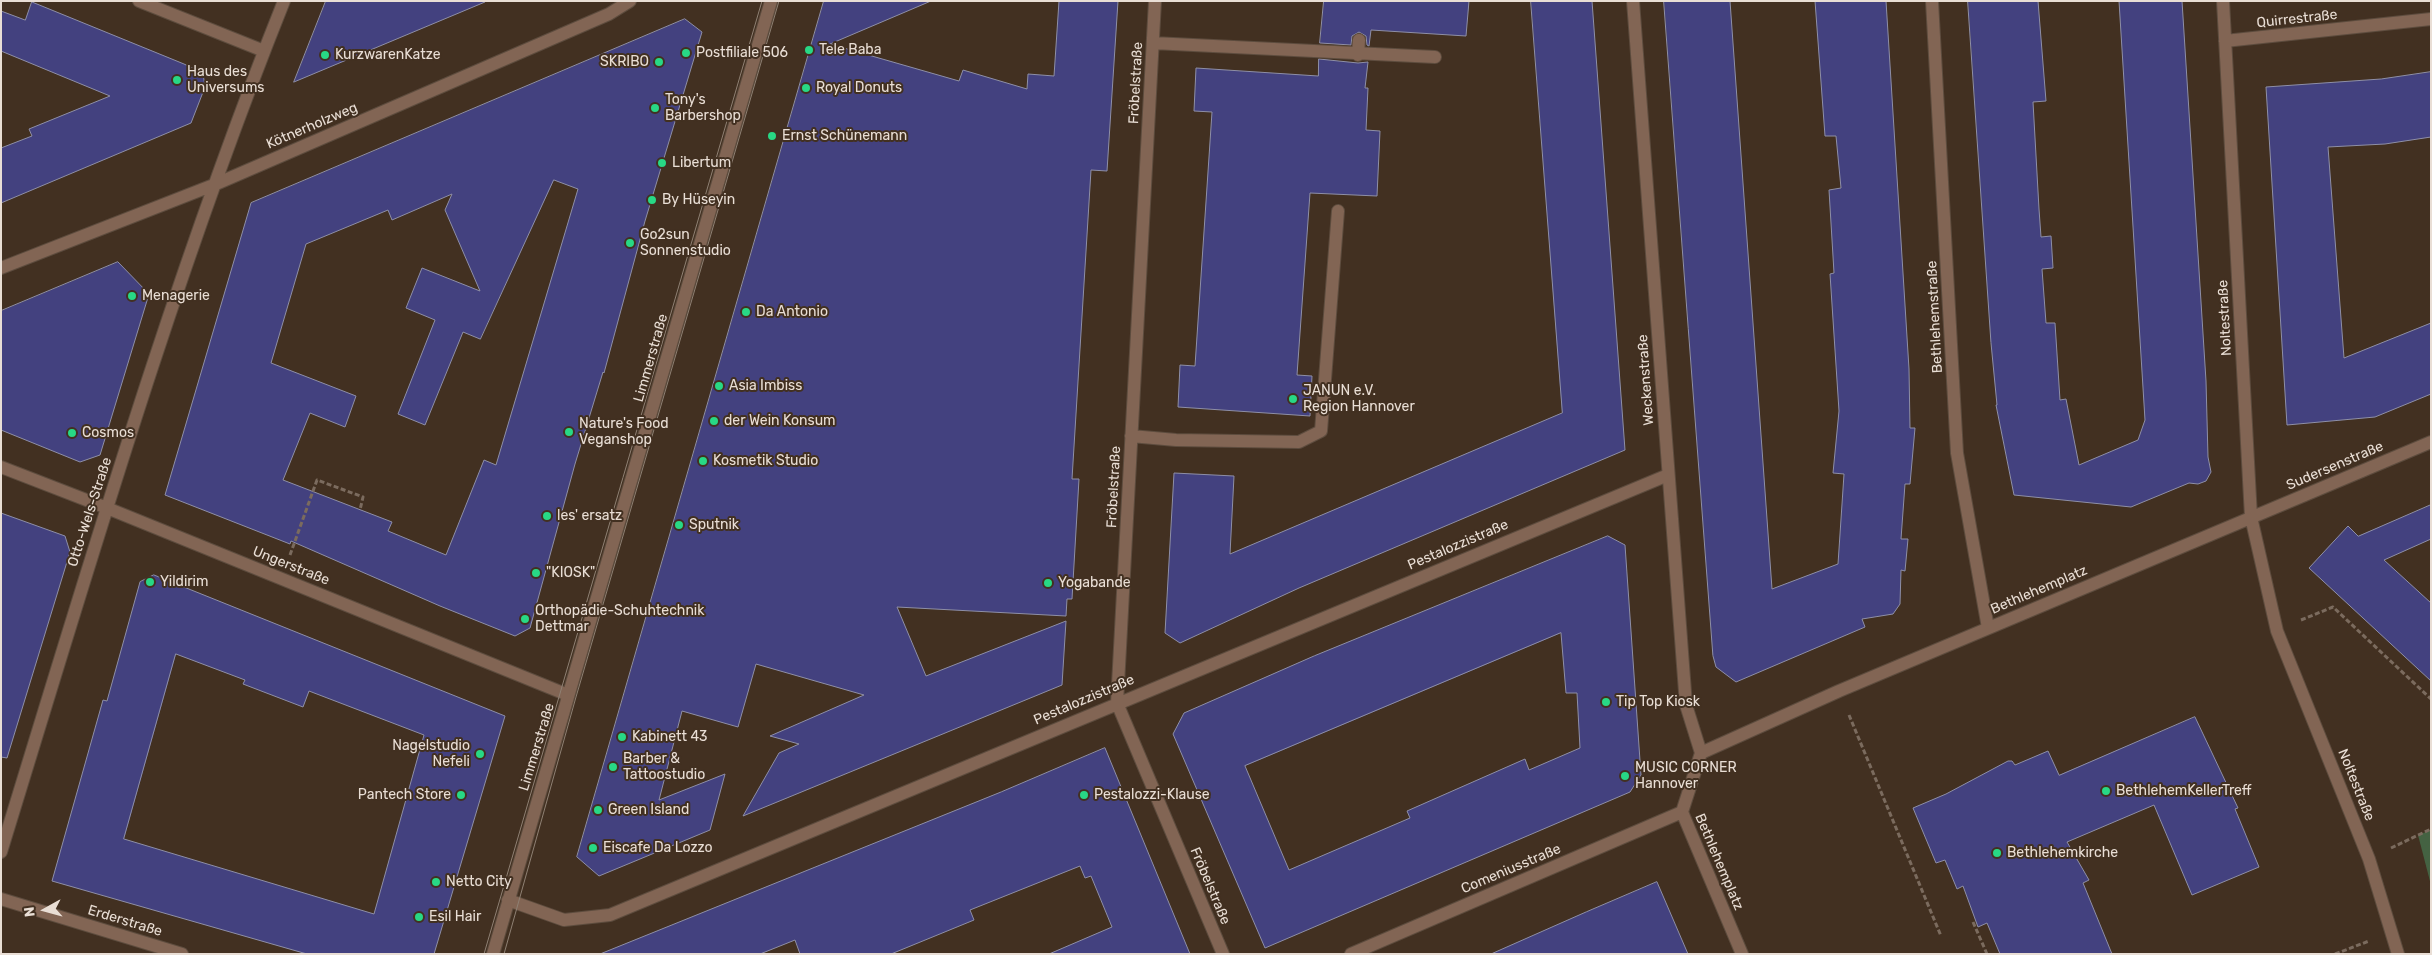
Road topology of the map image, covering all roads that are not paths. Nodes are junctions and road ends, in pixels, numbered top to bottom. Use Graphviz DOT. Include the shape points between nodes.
graph roads {
  1 [pos="139,1"];
  2 [pos="284,1"];
  3 [pos="630,1"];
  4 [pos="771,1"];
  5 [pos="1155,1"];
  6 [pos="1633,1"];
  7 [pos="1932,1"];
  8 [pos="2223,1"];
  9 [pos="2431,19"];
  10 [pos="1359,40"];
  11 [pos="2225,41"];
  12 [pos="1153,43"];
  13 [pos="264,51"];
  14 [pos="1358,55"];
  15 [pos="1435,57"];
  16 [pos="216,184"];
  17 [pos="1338,211"];
  18 [pos="1,268"];
  19 [pos="1131,436"];
  20 [pos="2431,442"];
  21 [pos="1,468"];
  22 [pos="1668,474"];
  23 [pos="107,508"];
  24 [pos="2251,517"];
  25 [pos="1988,628"];
  26 [pos="568,695"];
  27 [pos="1117,703"];
  28 [pos="1701,754"];
  29 [pos="1682,812"];
  30 [pos="1,852"];
  31 [pos="1,899"];
  32 [pos="508,900"];
  33 [pos="182,954"];
  34 [pos="493,954"];
  35 [pos="1222,954"];
  36 [pos="1351,954"];
  37 [pos="1742,954"];
  38 [pos="2398,954"];
  1 -- 13 [label="street"];
  2 -- 13 [label="street, Otto-Wels-Straße"];
  3 -- 16 [label="street, Kötnerholzweg" via="610,14"];
  4 -- 26 [label="street, Limmerstraße"];
  5 -- 12 [label="street, Fröbelstraße"];
  6 -- 22 [label="street, Weckenstraße"];
  7 -- 25 [label="street, Bethlehemstraße" via="1957,453"];
  8 -- 11 [label="street, Noltestraße"];
  9 -- 11 [label="street, Quirrestraße"];
  10 -- 14 [label="street"];
  11 -- 24 [label="street, Noltestraße"];
  12 -- 14 [label="street"];
  12 -- 19 [label="street, Fröbelstraße"];
  13 -- 16 [label="street, Otto-Wels-Straße"];
  14 -- 15 [label="street"];
  16 -- 18 [label="street, Kötnerholzweg"];
  16 -- 23 [label="street, Otto-Wels-Straße"];
  17 -- 19 [label="street" via="1321,431 1299,442"];
  19 -- 27 [label="street, Fröbelstraße"];
  20 -- 24 [label="street, Sudersenstraße"];
  21 -- 23 [label="street, Ungerstraße"];
  22 -- 27 [label="street, Pestalozzistraße"];
  22 -- 28 [label="street, Weckenstraße" via="1686,705"];
  23 -- 26 [label="street, Ungerstraße"];
  23 -- 30 [label="street, Otto-Wels-Straße"];
  24 -- 25 [label="street, Bethlehemplatz"];
  24 -- 38 [label="street, Noltestraße" via="2277,630 2369,859"];
  25 -- 28 [label="street, Bethlehemplatz"];
  26 -- 32 [label="street, Limmerstraße"];
  27 -- 32 [label="street, Pestalozzistraße" via="610,915 564,920"];
  27 -- 35 [label="street, Fröbelstraße"];
  28 -- 29 [label="street, Bethlehemplatz"];
  29 -- 36 [label="street, Comeniusstraße"];
  29 -- 37 [label="street, Bethlehemplatz"];
  31 -- 33 [label="street, Erderstraße"];
  32 -- 34 [label="street, Limmerstraße"];
}
